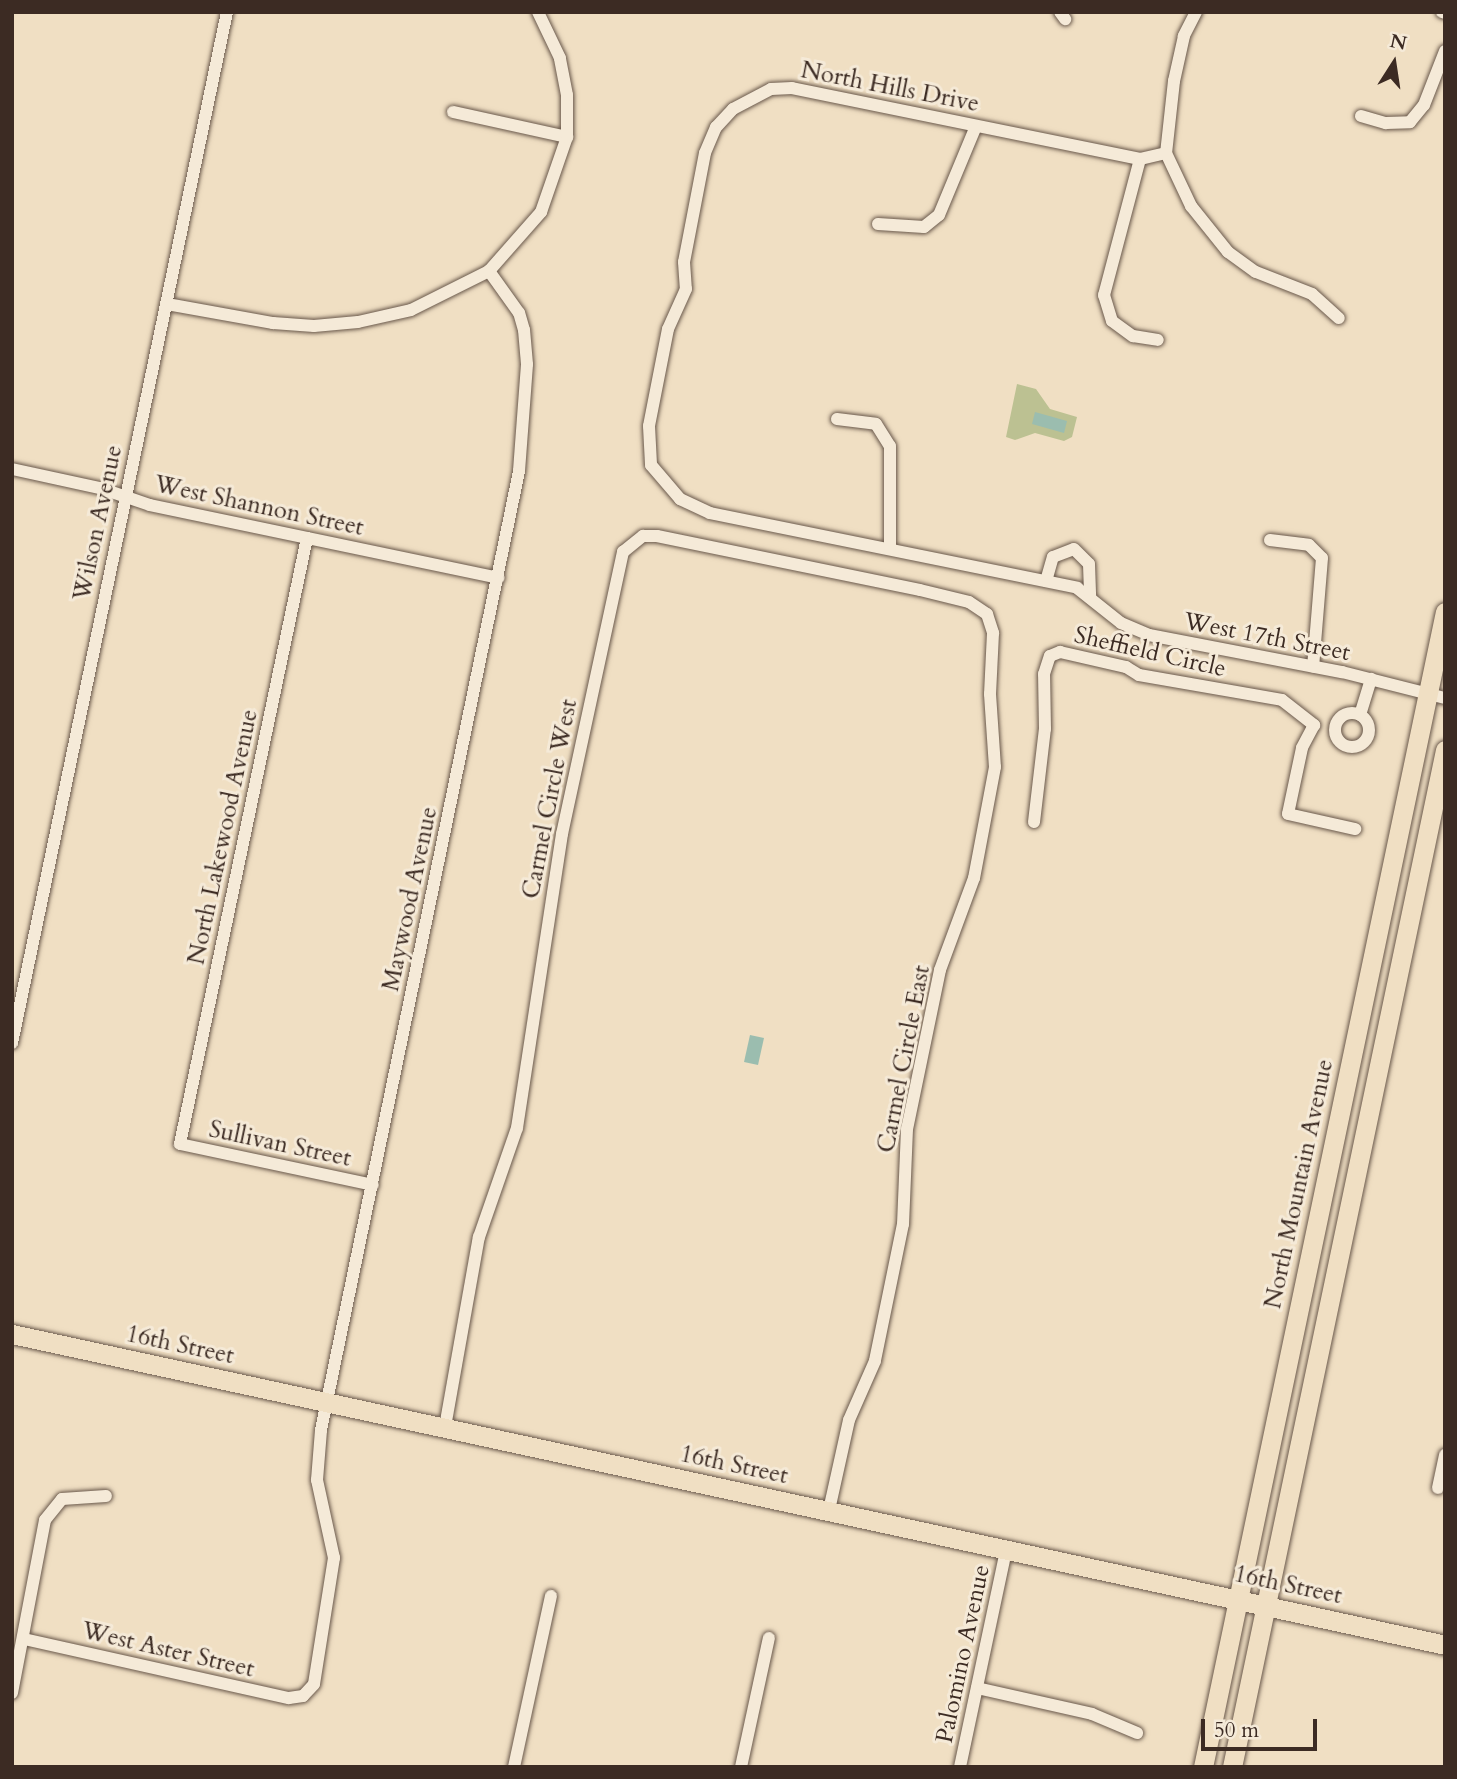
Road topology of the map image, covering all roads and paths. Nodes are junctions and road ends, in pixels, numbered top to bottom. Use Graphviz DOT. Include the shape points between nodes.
graph roads {
  1 [pos="227,12"];
  2 [pos="538,12"];
  3 [pos="1196,12"];
  4 [pos="1445,51"];
  5 [pos="453,112"];
  6 [pos="1361,116"];
  7 [pos="976,126"];
  8 [pos="567,137"];
  9 [pos="1166,153"];
  10 [pos="1139,159"];
  11 [pos="878,224"];
  12 [pos="489,271"];
  13 [pos="167,304"];
  14 [pos="1339,318"];
  15 [pos="1158,340"];
  16 [pos="838,419"];
  17 [pos="12,469"];
  18 [pos="125,496"];
  19 [pos="307,538"];
  20 [pos="1270,540"];
  21 [pos="890,549"];
  22 [pos="985,568"];
  23 [pos="498,578"];
  24 [pos="1046,581"];
  25 [pos="1090,598"];
  26 [pos="1445,612"];
  27 [pos="987,614"];
  28 [pos="1313,667"];
  29 [pos="1371,679"];
  30 [pos="1436,696"];
  31 [pos="1360,715"];
  32 [pos="1314,725"];
  33 [pos="1335,728"];
  34 [pos="1445,750"];
  35 [pos="1034,822"];
  36 [pos="1354,829"];
  37 [pos="12,1043"];
  38 [pos="1336,1120"];
  39 [pos="1363,1128"];
  40 [pos="180,1144"];
  41 [pos="373,1185"];
  42 [pos="12,1334"];
  43 [pos="327,1402"];
  44 [pos="445,1427"];
  45 [pos="1445,1455"];
  46 [pos="1438,1488"];
  47 [pos="106,1496"];
  48 [pos="828,1510"];
  49 [pos="1006,1550"];
  50 [pos="551,1595"];
  51 [pos="1239,1600"];
  52 [pos="1267,1606"];
  53 [pos="769,1638"];
  54 [pos="24,1639"];
  55 [pos="1445,1645"];
  56 [pos="977,1688"];
  57 [pos="12,1693"];
  58 [pos="303,1696"];
  59 [pos="1137,1733"];
  60 [pos="514,1767"];
  61 [pos="741,1767"];
  62 [pos="960,1767"];
  63 [pos="1203,1767"];
  64 [pos="1233,1767"];
  1 -- 13 [label="street, Wilson Avenue"];
  2 -- 8 [label="street" via="560,58 567,95"];
  3 -- 9 [label="street" via="1184,36 1174,81"];
  4 -- 6 [label="street" via="1424,105 1410,122 1386,123"];
  5 -- 8 [label="street"];
  7 -- 10 [label="street, North Hills Drive"];
  7 -- 11 [label="street" via="939,215 923,228"];
  7 -- 21 [label="street, North Hills Drive" via="792,88 771,89 733,108 716,127 705,153 687,242 685,289 663,353 647,442 651,465 680,499 710,513"];
  8 -- 12 [label="street" via="541,212"];
  9 -- 10 [label="street, North Hills Drive"];
  9 -- 14 [label="street" via="1191,206 1228,252 1256,272 1312,294"];
  10 -- 15 [label="street" via="1104,295 1112,321 1133,336"];
  12 -- 13 [label="street" via="411,310 358,322 273,323"];
  12 -- 23 [label="street, Maywood Avenue" via="519,313 527,364 519,471"];
  13 -- 18 [label="street, Wilson Avenue"];
  16 -- 21 [label="street" via="876,425 890,446"];
  17 -- 18 [label="street, West Shannon Street"];
  18 -- 19 [label="street, West Shannon Street"];
  18 -- 37 [label="street, Wilson Avenue"];
  19 -- 23 [label="street, West Shannon Street"];
  19 -- 40 [label="street, North Lakewood Avenue"];
  20 -- 28 [label="street" via="1309,545 1322,558"];
  21 -- 22 [label="street, North Hills Drive"];
  22 -- 24 [label="street, West 17th Street"];
  23 -- 41 [label="street, Maywood Avenue"];
  24 -- 25 [label="street, West 17th Street" via="1077,588"];
  24 -- 25 [label="street" via="1053,557 1074,549 1089,564"];
  25 -- 28 [label="street, West 17th Street" via="1121,623 1149,635"];
  26 -- 30 [label="main road, North Mountain Avenue"];
  27 -- 44 [label="street, Carmel Circle West" via="968,602 920,590 657,536 643,536 623,552 562,834 517,1128 479,1237"];
  27 -- 48 [label="street, Carmel Circle East" via="993,634 991,798 974,878 940,970 909,1116 903,1224 875,1361 849,1420"];
  28 -- 29 [label="street, West 17th Street"];
  29 -- 30 [label="street, West 17th Street"];
  29 -- 31 [label="street"];
  30 -- 38 [label="main road, North Mountain Avenue"];
  31 -- 33 [label="street" via="1342,717"];
  31 -- 33 [label="street" via="1369,732 1357,747 1339,741"];
  32 -- 33 [label="street"];
  32 -- 35 [label="street, Sheffield Circle" via="1282,700 1164,681 1060,652 1050,656 1044,674 1044,740"];
  32 -- 36 [label="street" via="1302,748 1288,814"];
  34 -- 39 [label="main road"];
  38 -- 39 [label="main road"];
  38 -- 51 [label="main road, North Mountain Avenue"];
  39 -- 52 [label="main road"];
  40 -- 41 [label="street, Sullivan Street"];
  41 -- 43 [label="street, Maywood Avenue"];
  42 -- 43 [label="main road, 16th Street"];
  43 -- 44 [label="main road, 16th Street"];
  43 -- 58 [label="street, Maywood Avenue" via="317,1480 334,1558 319,1665 314,1684"];
  44 -- 48 [label="main road, 16th Street"];
  45 -- 46 [label="street"];
  47 -- 54 [label="street" via="62,1499 45,1520"];
  48 -- 49 [label="main road, 16th Street"];
  49 -- 51 [label="main road, 16th Street"];
  49 -- 56 [label="street, Palomino Avenue"];
  50 -- 60 [label="street"];
  51 -- 52 [label="main road, 16th Street"];
  51 -- 63 [label="main road, North Mountain Avenue"];
  52 -- 55 [label="main road, 16th Street"];
  52 -- 64 [label="main road"];
  53 -- 61 [label="street"];
  54 -- 57 [label="street"];
  54 -- 58 [label="street, West Aster Street" via="272,1695"];
  56 -- 59 [label="street" via="1092,1714"];
  56 -- 62 [label="street, Palomino Avenue"];
}
